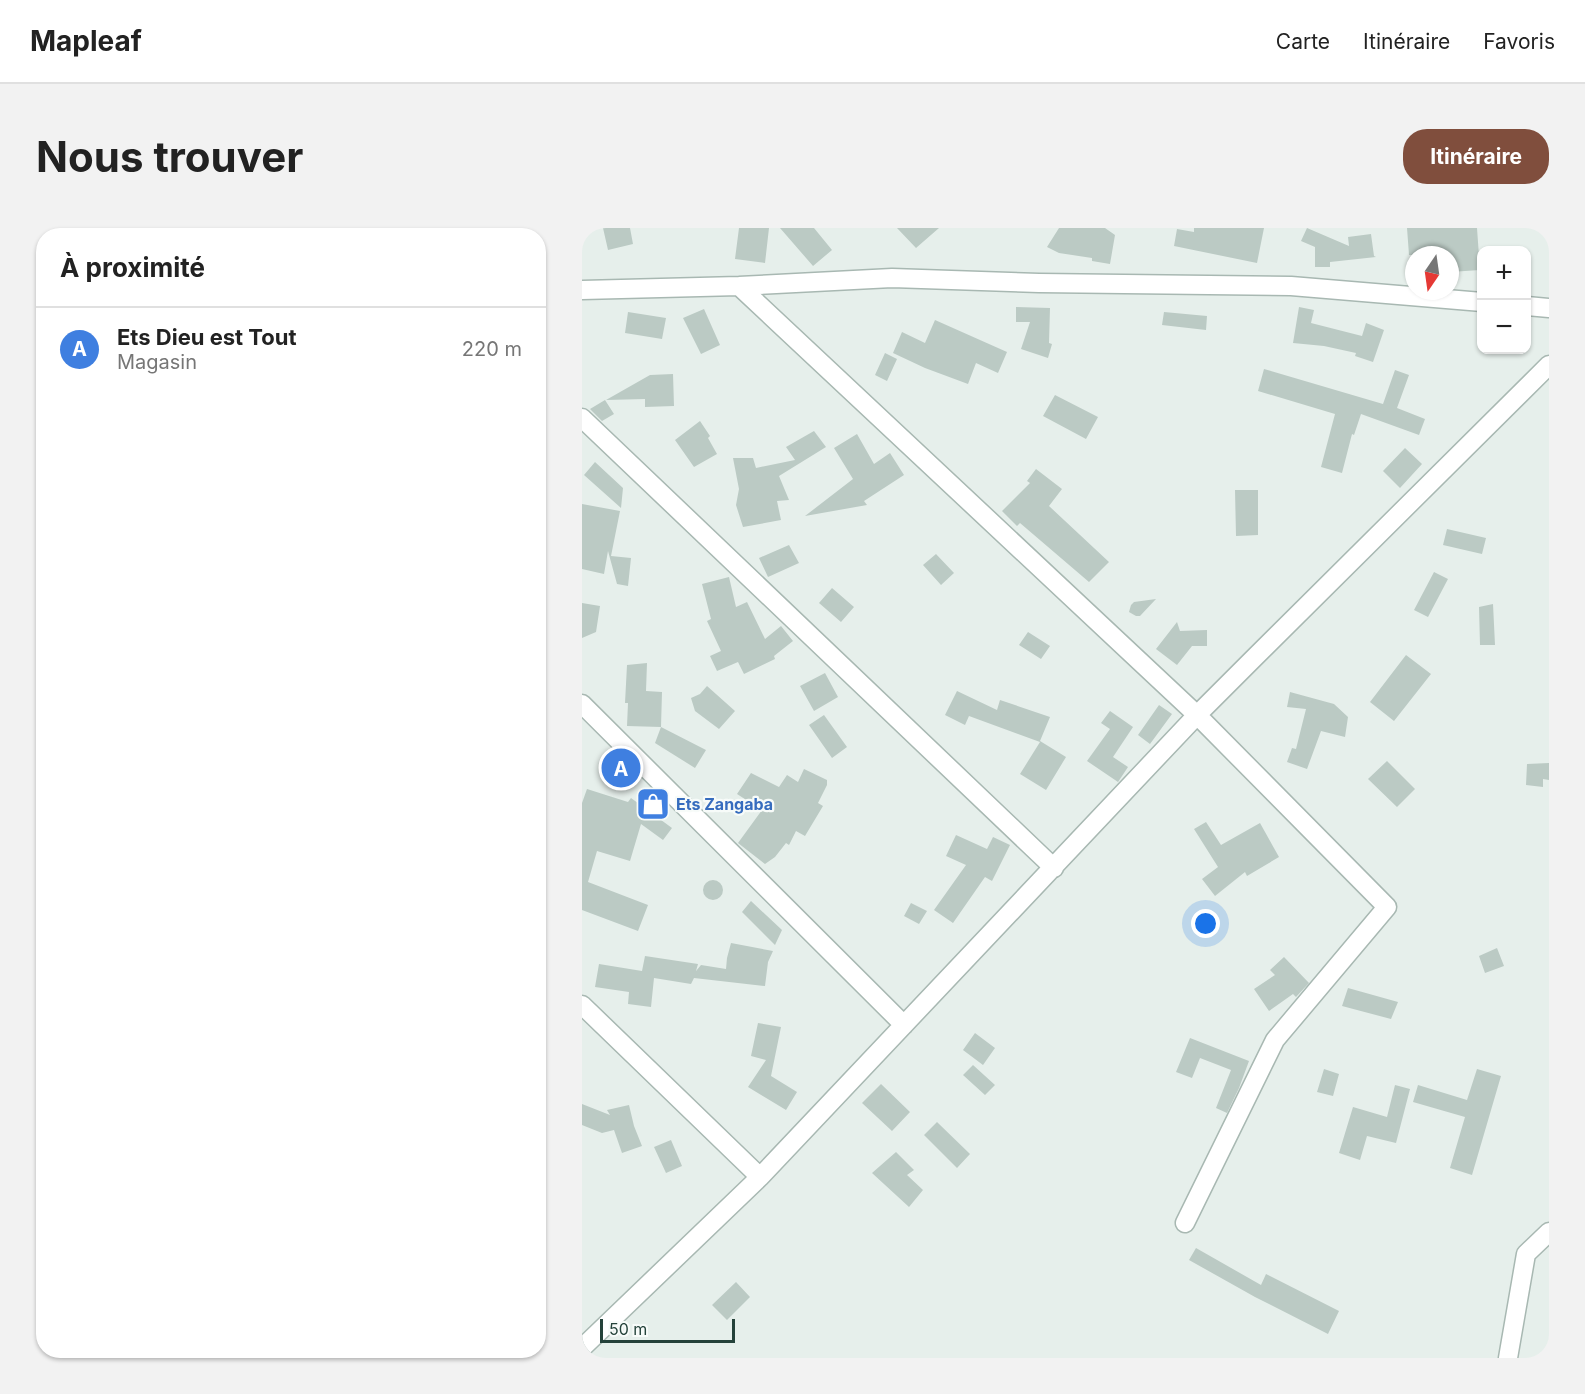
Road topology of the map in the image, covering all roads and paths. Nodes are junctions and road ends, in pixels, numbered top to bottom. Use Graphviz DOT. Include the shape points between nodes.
graph roads {
  1 [pos="740,286"];
  2 [pos="582,290"];
  3 [pos="1477,302"];
  4 [pos="1531,306"];
  5 [pos="1549,308"];
  6 [pos="1549,365"];
  7 [pos="582,418"];
  8 [pos="582,704"];
  9 [pos="1197,715"];
  10 [pos="1054,868"];
  11 [pos="582,1005"];
  12 [pos="904,1025"];
  13 [pos="760,1178"];
  14 [pos="1185,1223"];
  15 [pos="1549,1232"];
  16 [pos="583,1345"];
  17 [pos="1508,1358"];
  1 -- 2 [label="street"];
  1 -- 3 [label="street" via="892,278 1291,286"];
  1 -- 9 [label="street"];
  4 -- 5 [label="street"];
  6 -- 9 [label="street"];
  7 -- 10 [label="street"];
  8 -- 12 [label="street"];
  9 -- 10 [label="street"];
  9 -- 14 [label="street" via="1387,907 1275,1040"];
  10 -- 12 [label="street"];
  11 -- 13 [label="street"];
  12 -- 13 [label="street"];
  13 -- 16 [label="street"];
  15 -- 17 [label="street" via="1526,1254"];
}
